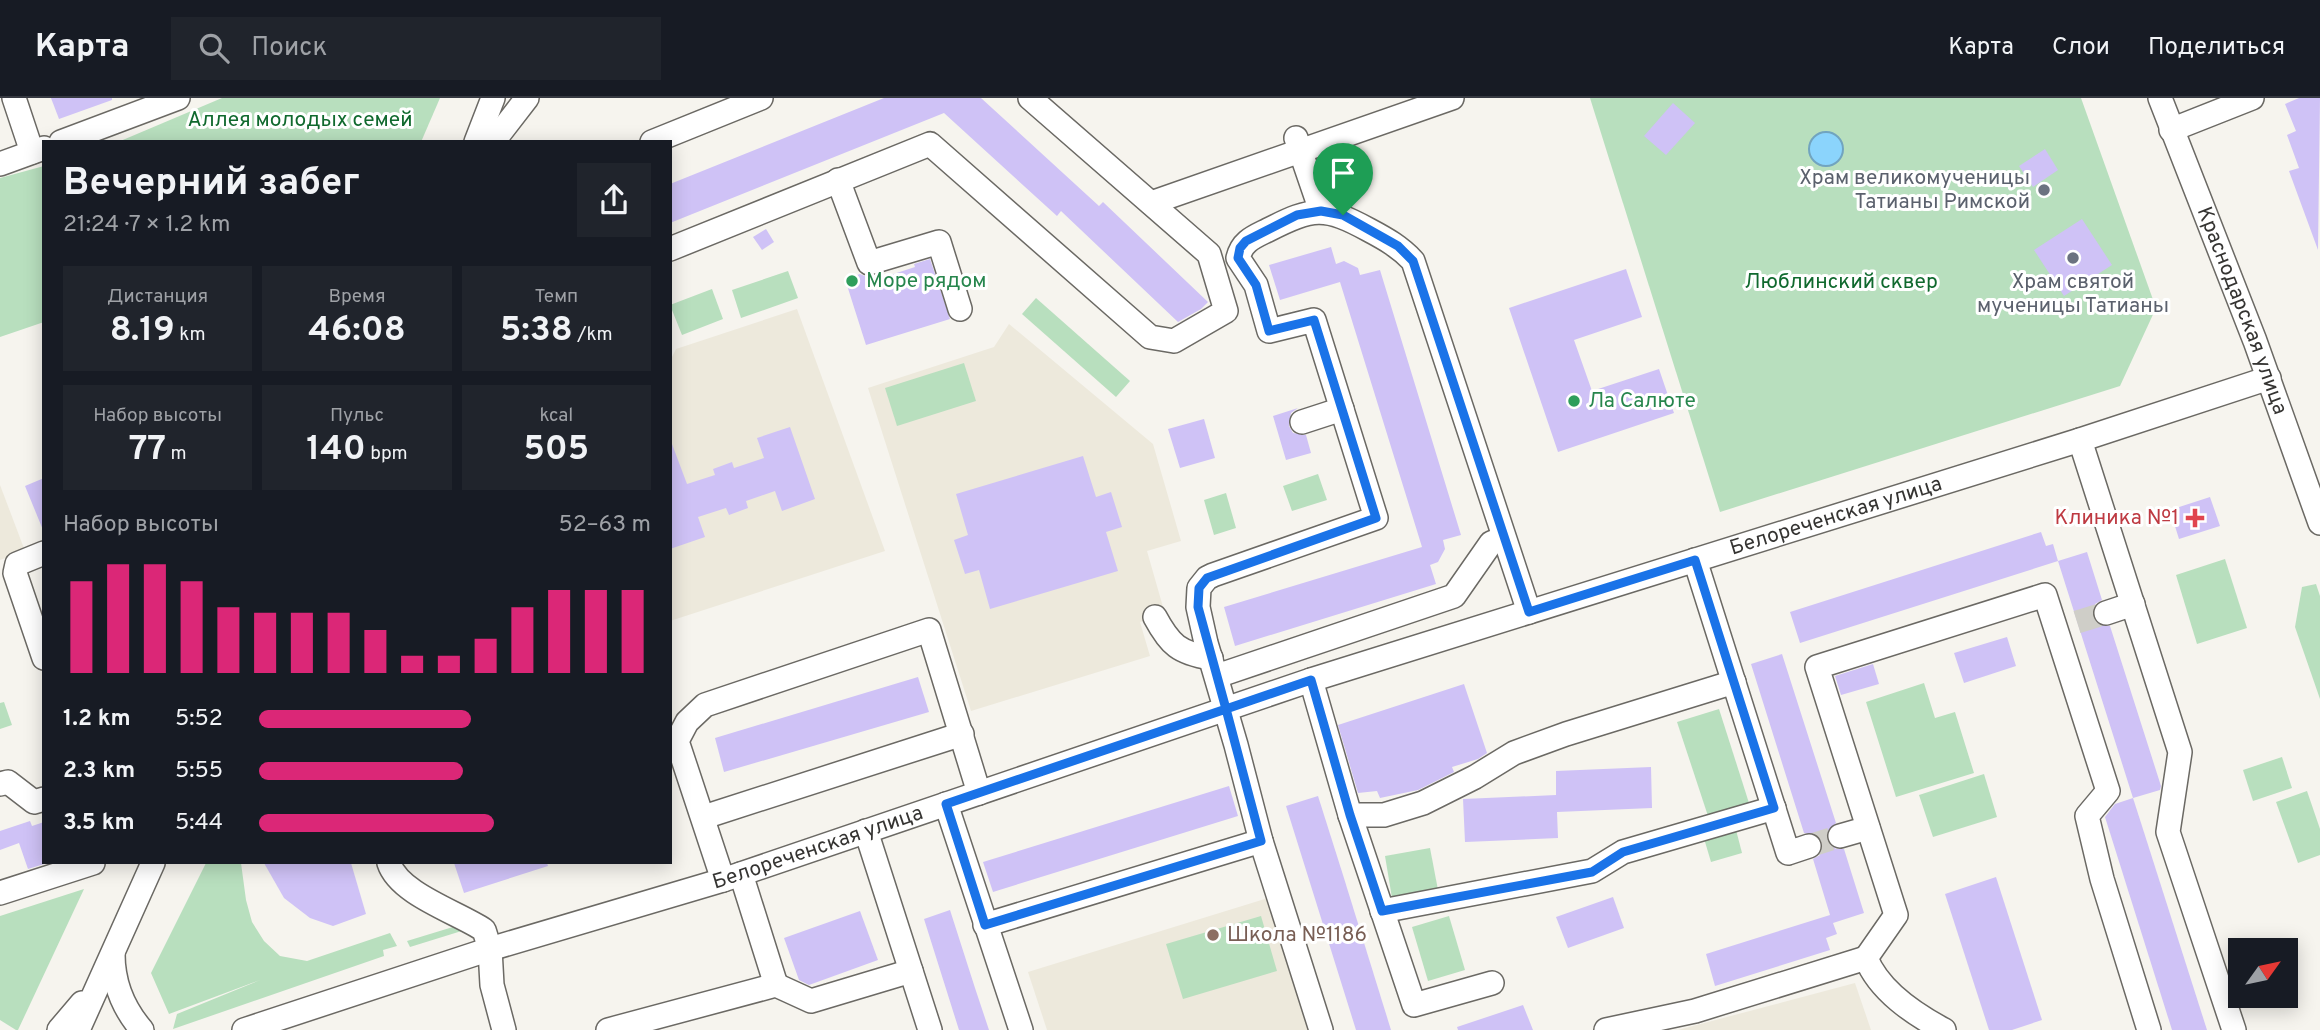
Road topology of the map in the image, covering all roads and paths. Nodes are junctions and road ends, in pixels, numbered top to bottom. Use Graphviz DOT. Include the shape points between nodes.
graph roads {
  1 [pos="14,98"];
  2 [pos="178,98"];
  3 [pos="494,98"];
  4 [pos="527,98"];
  5 [pos="761,98"];
  6 [pos="1030,98"];
  7 [pos="1452,98"];
  8 [pos="2160,98"];
  9 [pos="2252,98"];
  10 [pos="2171,130"];
  11 [pos="66,140"];
  12 [pos="493,140"];
  13 [pos="494,140"];
  14 [pos="657,140"];
  15 [pos="1298,145"];
  16 [pos="38,150"];
  17 [pos="0,164"];
  18 [pos="838,180"];
  19 [pos="1150,203"];
  20 [pos="1321,211"];
  21 [pos="672,248"];
  22 [pos="960,309"];
  23 [pos="2269,378"];
  24 [pos="1342,409"];
  25 [pos="1302,422"];
  26 [pos="2080,440"];
  27 [pos="2320,523"];
  28 [pos="1503,538"];
  29 [pos="42,554"];
  30 [pos="1695,560"];
  31 [pos="2133,604"];
  32 [pos="1529,612"];
  33 [pos="2106,612"];
  34 [pos="1155,617"];
  35 [pos="42,652"];
  36 [pos="1214,667"];
  37 [pos="1311,680"];
  38 [pos="1734,682"];
  39 [pos="1226,709"];
  40 [pos="962,734"];
  41 [pos="674,742"];
  42 [pos="0,784"];
  43 [pos="979,793"];
  44 [pos="42,800"];
  45 [pos="946,804"];
  46 [pos="1774,808"];
  47 [pos="1350,815"];
  48 [pos="704,817"];
  49 [pos="1868,828"];
  50 [pos="866,831"];
  51 [pos="1840,836"];
  52 [pos="1261,841"];
  53 [pos="1809,846"];
  54 [pos="90,864"];
  55 [pos="152,864"];
  56 [pos="389,864"];
  57 [pos="732,877"];
  58 [pos="0,892"];
  59 [pos="1382,911"];
  60 [pos="985,925"];
  61 [pos="490,949"];
  62 [pos="113,950"];
  63 [pos="1866,958"];
  64 [pos="911,971"];
  65 [pos="101,979"];
  66 [pos="1493,983"];
  67 [pos="776,985"];
  68 [pos="59,1030"];
  69 [pos="78,1030"];
  70 [pos="142,1030"];
  71 [pos="244,1030"];
  72 [pos="504,1030"];
  73 [pos="608,1030"];
  74 [pos="930,1030"];
  75 [pos="1021,1030"];
  76 [pos="1321,1030"];
  77 [pos="1606,1030"];
  78 [pos="1944,1030"];
  79 [pos="2149,1030"];
  80 [pos="2234,1030"];
  1 -- 16 [label="street"];
  2 -- 11 [label="street"];
  3 -- 12 [label="street"];
  4 -- 13 [label="street"];
  5 -- 14 [label="street"];
  6 -- 19 [label="street"];
  7 -- 15 [label="street"];
  8 -- 10 [label="street, Краснодарская улица"];
  9 -- 10 [label="street"];
  10 -- 23 [label="street, Краснодарская улица"];
  15 -- 19 [label="street"];
  15 -- 20 [label="street"];
  16 -- 17 [label="street"];
  18 -- 19 [label="street" via="930,144 1150,338 1174,341 1226,311 1209,254"];
  18 -- 21 [label="street"];
  18 -- 22 [label="street" via="869,263 939,242"];
  20 -- 24 [label="street" via="1297,215 1246,241 1238,258 1256,285 1269,331 1314,320"];
  20 -- 28 [label="street" via="1343,215 1398,246 1413,261"];
  23 -- 26 [label="street, Белореченская улица"];
  23 -- 27 [label="street, Краснодарская улица"];
  24 -- 25 [label="street"];
  24 -- 36 [label="street" via="1376,518 1207,578 1199,588 1198,607"];
  26 -- 30 [label="street, Белореченская улица"];
  26 -- 31 [label="street"];
  28 -- 32 [label="street"];
  28 -- 36 [label="street" via="1491,543 1454,596"];
  29 -- 35 [label="street" via="17,564 15,573"];
  30 -- 32 [label="street, Белореченская улица"];
  30 -- 38 [label="street"];
  31 -- 33 [label="street"];
  31 -- 80 [label="street" via="2180,752 2168,832"];
  32 -- 37 [label="street, Белореченская улица"];
  34 -- 36 [label="street" via="1168,640"];
  36 -- 39 [label="street"];
  37 -- 39 [label="street, Белореченская улица"];
  37 -- 47 [label="street"];
  38 -- 46 [label="street"];
  38 -- 47 [label="street" via="1514,753 1423,803 1384,815"];
  39 -- 43 [label="street, Белореченская улица"];
  39 -- 52 [label="street"];
  40 -- 41 [label="street" via="929,630 705,705"];
  40 -- 43 [label="street"];
  40 -- 48 [label="street"];
  41 -- 48 [label="street"];
  42 -- 44 [label="street" via="8,782 34,802"];
  43 -- 45 [label="street, Белореченская улица"];
  45 -- 50 [label="street, Белореченская улица"];
  45 -- 60 [label="street"];
  46 -- 53 [label="street" via="1788,853"];
  46 -- 59 [label="street" via="1623,852 1592,872"];
  47 -- 59 [label="street"];
  48 -- 57 [label="street" via="713,853"];
  49 -- 51 [label="street"];
  49 -- 63 [label="street" via="1896,915"];
  49 -- 79 [label="street" via="1817,667 2045,595 2066,625 2108,791 2087,816"];
  50 -- 57 [label="street, Белореченская улица"];
  50 -- 64 [label="street"];
  52 -- 60 [label="street"];
  52 -- 76 [label="street"];
  54 -- 58 [label="street"];
  55 -- 62 [label="street"];
  56 -- 61 [label="street" via="392,873 429,901 484,930"];
  57 -- 61 [label="street, Белореченская улица"];
  57 -- 67 [label="street"];
  59 -- 66 [label="street" via="1414,1005"];
  60 -- 75 [label="street"];
  61 -- 71 [label="street, Белореченская улица"];
  61 -- 72 [label="street" via="492,985"];
  62 -- 65 [label="street"];
  62 -- 70 [label="street" via="113,973 121,999"];
  63 -- 77 [label="street" via="1695,1011"];
  63 -- 78 [label="street" via="1872,972 1915,1014"];
  64 -- 67 [label="street" via="811,1001"];
  64 -- 74 [label="street"];
  65 -- 68 [label="street"];
  65 -- 69 [label="street"];
  67 -- 73 [label="street"];
}
